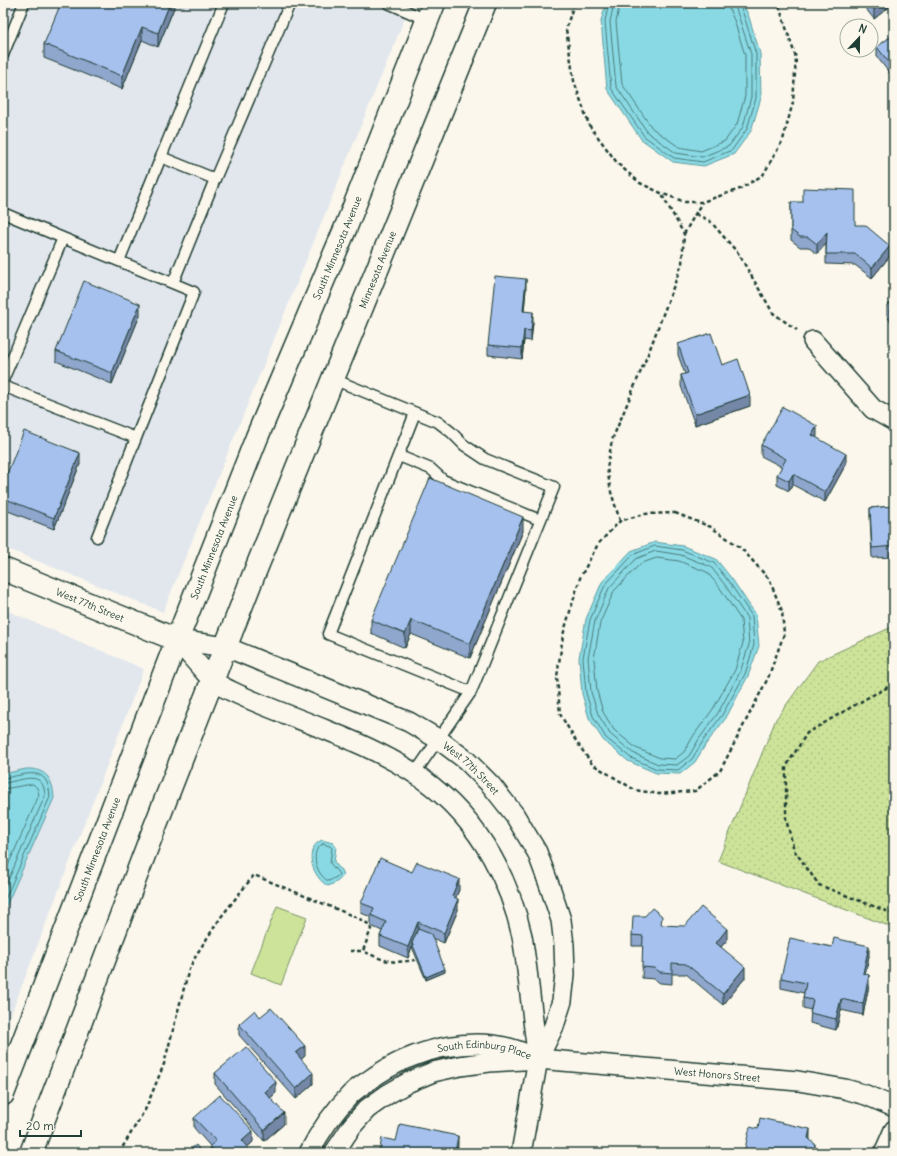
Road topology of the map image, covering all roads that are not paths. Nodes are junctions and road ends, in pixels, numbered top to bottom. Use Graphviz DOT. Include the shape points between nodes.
graph roads {
  1 [pos="24,3"];
  2 [pos="224,3"];
  3 [pos="290,3"];
  4 [pos="388,3"];
  5 [pos="485,3"];
  6 [pos="430,12"];
  7 [pos="3,55"];
  8 [pos="161,157"];
  9 [pos="215,180"];
  10 [pos="3,213"];
  11 [pos="63,238"];
  12 [pos="119,261"];
  13 [pos="173,283"];
  14 [pos="813,341"];
  15 [pos="336,370"];
  16 [pos="3,380"];
  17 [pos="3,386"];
  18 [pos="415,413"];
  19 [pos="894,421"];
  20 [pos="136,438"];
  21 [pos="398,456"];
  22 [pos="540,520"];
  23 [pos="97,536"];
  24 [pos="3,569"];
  25 [pos="177,640"];
  26 [pos="226,647"];
  27 [pos="212,681"];
  28 [pos="470,692"];
  29 [pos="438,739"];
  30 [pos="415,773"];
  31 [pos="538,1059"];
  32 [pos="3,1094"];
  33 [pos="894,1107"];
  34 [pos="894,1130"];
  35 [pos="30,1153"];
  36 [pos="309,1153"];
  37 [pos="334,1153"];
  38 [pos="521,1153"];
  39 [pos="884,1153"];
  1 -- 7 [label="lane"];
  2 -- 8 [label="lane"];
  3 -- 9 [label="lane"];
  4 -- 6 [label="lane"];
  5 -- 15 [label="main road, Minnesota Avenue"];
  6 -- 25 [label="main road, South Minnesota Avenue" via="346,227 257,437"];
  8 -- 9 [label="lane"];
  8 -- 12 [label="lane"];
  9 -- 13 [label="lane"];
  10 -- 11 [label="lane"];
  11 -- 12 [label="lane"];
  11 -- 16 [label="lane"];
  12 -- 13 [label="lane"];
  13 -- 20 [label="lane" via="194,292"];
  14 -- 19 [label="street" via="873,409"];
  15 -- 18 [label="lane"];
  15 -- 26 [label="main road"];
  17 -- 20 [label="lane"];
  18 -- 21 [label="lane"];
  18 -- 22 [label="lane" via="438,422 485,459 554,487"];
  20 -- 23 [label="lane"];
  21 -- 22 [label="lane" via="431,469 443,480"];
  21 -- 28 [label="lane" via="328,634"];
  22 -- 28 [label="lane"];
  24 -- 25 [label="main road, West 77th Street"];
  25 -- 26 [label="street, West 77th Street"];
  25 -- 27 [label="street, West 77th Street"];
  25 -- 32 [label="main road, South Minnesota Avenue"];
  26 -- 27 [label="main road"];
  26 -- 29 [label="street, West 77th Street" via="409,722"];
  27 -- 30 [label="street, West 77th Street" via="249,700 356,741"];
  27 -- 35 [label="main road"];
  28 -- 29 [label="lane"];
  29 -- 30 [label="lane"];
  29 -- 31 [label="street, West 77th Street" via="466,760 491,785 514,814 537,852 554,900 562,926 565,974 562,1001 554,1026"];
  30 -- 31 [label="street, West 77th Street" via="451,802 468,820 502,875 522,935"];
  31 -- 33 [label="street, West Honors Street" via="822,1084 859,1093"];
  31 -- 36 [label="street, South Edinburg Place" via="516,1049 458,1045 426,1051 399,1062 352,1093 335,1112"];
  31 -- 37 [label="street, South Edinburg Place" via="460,1066 433,1072 409,1082 367,1109"];
  31 -- 38 [label="street, West 77th Street"];
  34 -- 39 [label="street"];
}
